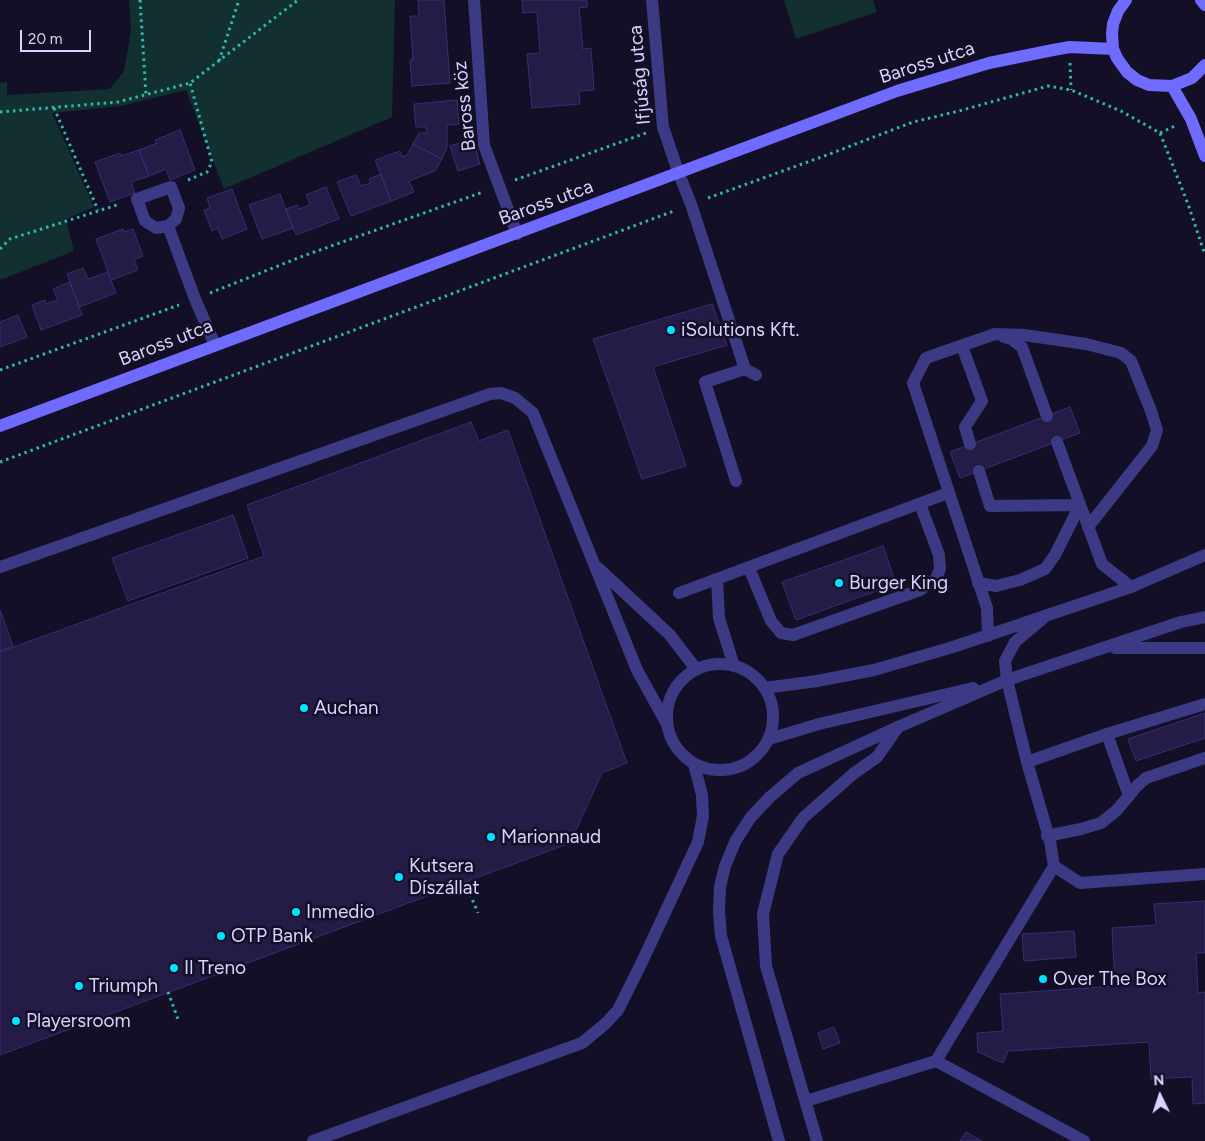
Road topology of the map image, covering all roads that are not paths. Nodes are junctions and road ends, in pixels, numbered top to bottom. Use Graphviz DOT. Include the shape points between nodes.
graph roads {
  1 [pos="474,0"];
  2 [pos="652,0"];
  3 [pos="1201,0"];
  4 [pos="1124,1"];
  5 [pos="1205,5"];
  6 [pos="1114,49"];
  7 [pos="1205,65"];
  8 [pos="1172,86"];
  9 [pos="1205,156"];
  10 [pos="679,174"];
  11 [pos="168,226"];
  12 [pos="516,234"];
  13 [pos="994,334"];
  14 [pos="215,344"];
  15 [pos="962,346"];
  16 [pos="1047,416"];
  17 [pos="0,426"];
  18 [pos="1057,442"];
  19 [pos="970,444"];
  20 [pos="979,471"];
  21 [pos="736,481"];
  22 [pos="948,493"];
  23 [pos="920,504"];
  24 [pos="1080,505"];
  25 [pos="1088,527"];
  26 [pos="1205,555"];
  27 [pos="593,563"];
  28 [pos="0,567"];
  29 [pos="749,568"];
  30 [pos="717,578"];
  31 [pos="978,583"];
  32 [pos="1131,587"];
  33 [pos="679,593"];
  34 [pos="1047,615"];
  35 [pos="1205,617"];
  36 [pos="988,636"];
  37 [pos="1105,648"];
  38 [pos="1205,648"];
  39 [pos="734,666"];
  40 [pos="696,669"];
  41 [pos="1008,680"];
  42 [pos="765,688"];
  43 [pos="1205,704"];
  44 [pos="667,724"];
  45 [pos="898,727"];
  46 [pos="1107,734"];
  47 [pos="769,738"];
  48 [pos="1205,758"];
  49 [pos="1027,762"];
  50 [pos="694,764"];
  51 [pos="1129,796"];
  52 [pos="1047,836"];
  53 [pos="1054,866"];
  54 [pos="1205,874"];
  55 [pos="936,1061"];
  56 [pos="806,1101"];
  57 [pos="313,1141"];
  58 [pos="779,1141"];
  59 [pos="817,1141"];
  60 [pos="1084,1141"];
  1 -- 12 [label="street, Baross köz" via="484,145"];
  2 -- 10 [label="street, Ifjúság utca" via="663,127"];
  3 -- 5 [label="street"];
  4 -- 6 [label="street" via="1113,24"];
  6 -- 8 [label="street" via="1121,65 1137,80 1156,86"];
  6 -- 10 [label="street, Baross utca" via="1070,47 989,63 897,91"];
  7 -- 8 [label="street" via="1192,78"];
  8 -- 9 [label="street" via="1191,119"];
  10 -- 12 [label="street, Baross utca"];
  10 -- 21 [label="street, Ifjúság utca" via="751,372 705,382"];
  11 -- 11 [label="street" via="156,228 145,221 137,198 171,187 178,208 176,219"];
  11 -- 14 [label="street"];
  12 -- 14 [label="street, Baross utca"];
  13 -- 15 [label="street"];
  13 -- 16 [label="street" via="1012,339 1022,347"];
  13 -- 25 [label="street" via="1086,344 1121,354 1131,362 1157,430 1152,446"];
  14 -- 17 [label="street, Baross utca"];
  15 -- 19 [label="street" via="982,401 964,427"];
  15 -- 22 [label="street" via="926,358 913,384"];
  18 -- 24 [label="street"];
  20 -- 24 [label="street" via="990,506"];
  22 -- 23 [label="street"];
  22 -- 31 [label="street"];
  23 -- 29 [label="street"];
  23 -- 29 [label="street" via="940,555 940,569 936,579 920,590 793,635 781,633 771,622"];
  24 -- 25 [label="street"];
  24 -- 31 [label="street" via="1045,569 996,586"];
  25 -- 32 [label="street" via="1102,564"];
  26 -- 32 [label="street"];
  27 -- 28 [label="street" via="533,413 515,398 501,393 490,394"];
  27 -- 40 [label="street" via="670,635"];
  27 -- 44 [label="street" via="636,670"];
  29 -- 30 [label="street"];
  30 -- 33 [label="street"];
  30 -- 39 [label="street" via="720,618"];
  31 -- 36 [label="street" via="987,608"];
  32 -- 34 [label="street"];
  34 -- 36 [label="street"];
  34 -- 41 [label="street" via="1015,642 1005,661"];
  35 -- 37 [label="street"];
  36 -- 42 [label="street" via="874,670"];
  37 -- 38 [label="street"];
  37 -- 41 [label="street"];
  39 -- 40 [label="street" via="708,665"];
  39 -- 42 [label="street" via="752,674"];
  40 -- 44 [label="street" via="673,692 667,708"];
  41 -- 45 [label="street"];
  41 -- 47 [label="street"];
  41 -- 49 [label="street"];
  42 -- 47 [label="street" via="773,713"];
  43 -- 46 [label="street"];
  44 -- 50 [label="street" via="675,746"];
  45 -- 56 [label="street" via="877,757 803,818 778,854 764,914 766,966"];
  45 -- 58 [label="street" via="798,773 751,816 725,866 720,887 721,936"];
  46 -- 49 [label="street"];
  46 -- 51 [label="street"];
  47 -- 50 [label="street" via="762,751 737,768 723,771"];
  48 -- 51 [label="street" via="1146,778"];
  49 -- 52 [label="street"];
  50 -- 57 [label="street" via="702,795 698,842 618,1010 605,1024 582,1043"];
  51 -- 52 [label="street" via="1101,823"];
  52 -- 53 [label="street"];
  53 -- 54 [label="street" via="1080,883"];
  53 -- 55 [label="street"];
  55 -- 56 [label="street"];
  55 -- 60 [label="street"];
  56 -- 59 [label="street"];
}
